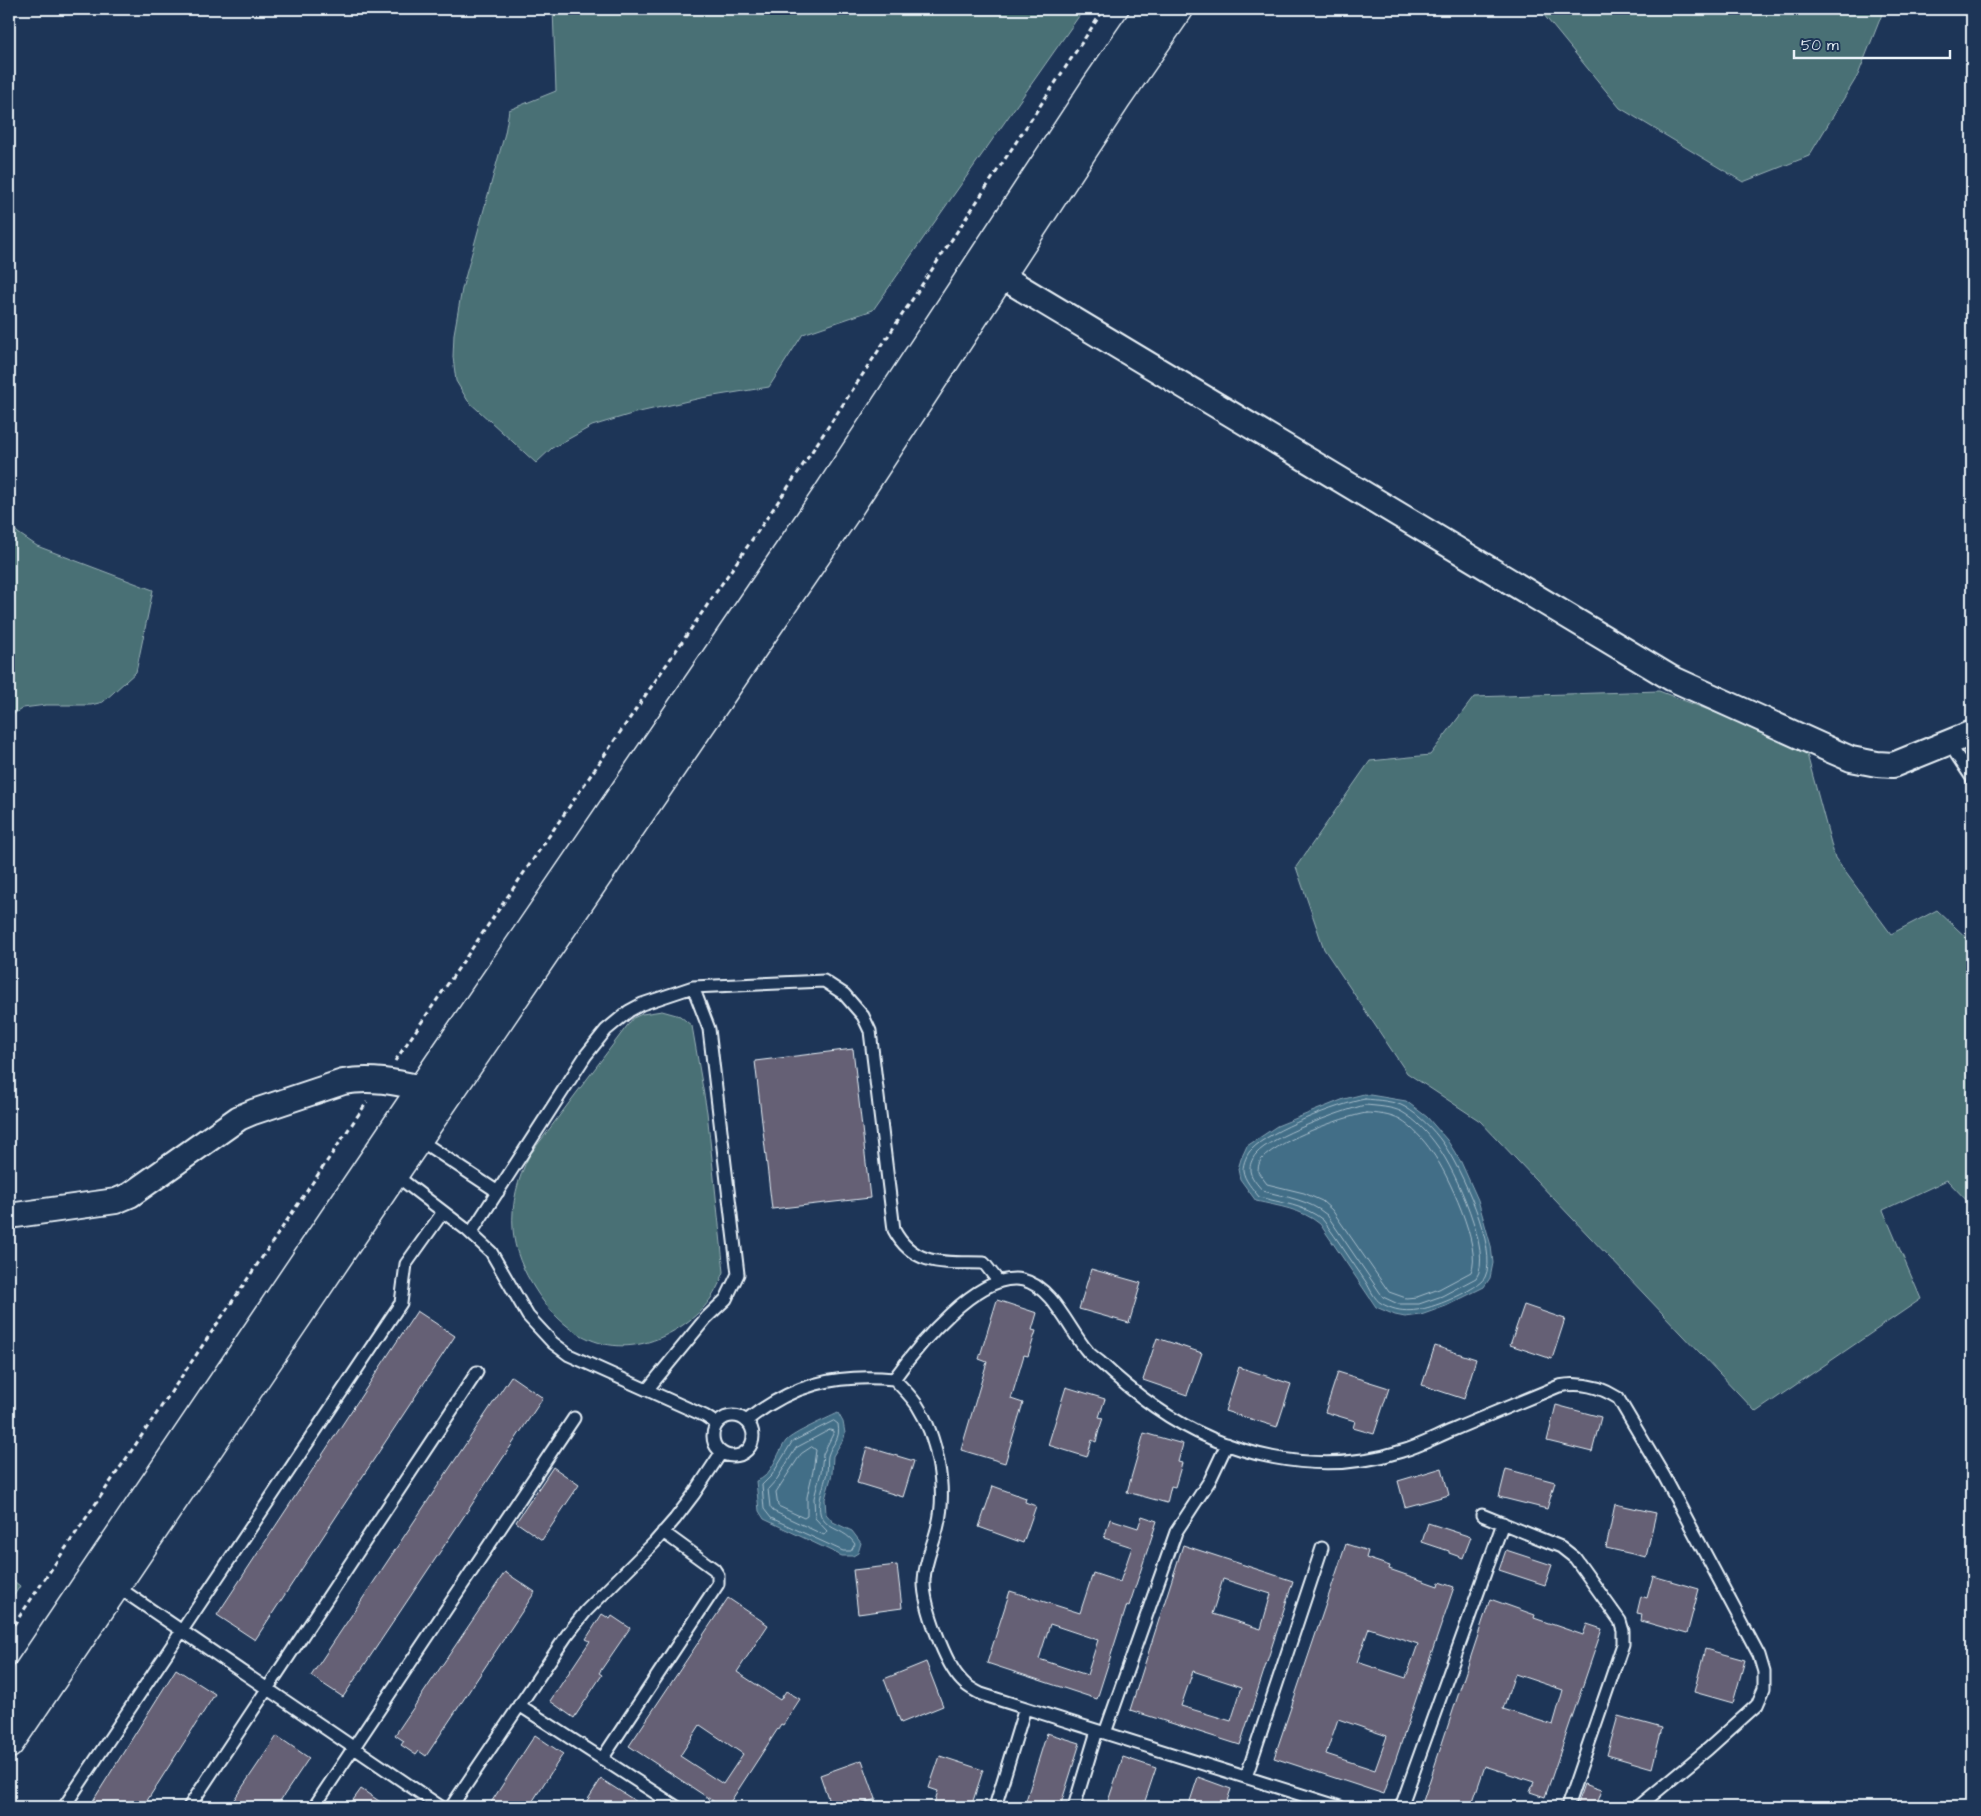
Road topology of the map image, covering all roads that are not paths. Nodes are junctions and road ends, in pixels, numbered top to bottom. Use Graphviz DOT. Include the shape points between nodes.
graph roads {
  1 [pos="1149,9"];
  2 [pos="1179,9"];
  3 [pos="1001,276"];
  4 [pos="1972,733"];
  5 [pos="1948,742"];
  6 [pos="1972,778"];
  7 [pos="692,987"];
  8 [pos="422,1088"];
  9 [pos="417,1139"];
  10 [pos="394,1174"];
  11 [pos="498,1192"];
  12 [pos="443,1212"];
  13 [pos="9,1216"];
  14 [pos="471,1233"];
  15 [pos="998,1281"];
  16 [pos="476,1372"];
  17 [pos="894,1379"];
  18 [pos="647,1390"];
  19 [pos="574,1418"];
  20 [pos="746,1421"];
  21 [pos="717,1424"];
  22 [pos="1227,1444"];
  23 [pos="721,1453"];
  24 [pos="1482,1514"];
  25 [pos="1503,1523"];
  26 [pos="663,1532"];
  27 [pos="1322,1548"];
  28 [pos="116,1586"];
  29 [pos="182,1631"];
  30 [pos="267,1689"];
  31 [pos="9,1699"];
  32 [pos="519,1705"];
  33 [pos="1025,1708"];
  34 [pos="1101,1732"];
  35 [pos="9,1744"];
  36 [pos="354,1748"];
  37 [pos="602,1759"];
  38 [pos="1246,1777"];
  39 [pos="64,1807"];
  40 [pos="189,1807"];
  41 [pos="314,1807"];
  42 [pos="441,1807"];
  43 [pos="451,1807"];
  44 [pos="677,1807"];
  45 [pos="995,1807"];
  46 [pos="1074,1807"];
  47 [pos="1340,1807"];
  48 [pos="1401,1807"];
  49 [pos="1567,1807"];
  50 [pos="1638,1807"];
  1 -- 8 [label="main road" via="827,495"];
  2 -- 3 [label="main road"];
  3 -- 5 [label="street" via="1671,678 1851,759 1893,765"];
  3 -- 9 [label="main road" via="848,509"];
  4 -- 5 [label="street"];
  5 -- 6 [label="lane"];
  7 -- 11 [label="lane" via="642,1004 606,1030 586,1055"];
  7 -- 15 [label="lane" via="824,981 844,994 863,1016 870,1031 894,1230 907,1249 927,1260 984,1263"];
  7 -- 18 [label="lane" via="709,1029 738,1274 726,1300 706,1318"];
  8 -- 13 [label="street" via="383,1079 343,1082 239,1118 130,1195 116,1201"];
  8 -- 31 [label="main road"];
  9 -- 10 [label="main road"];
  9 -- 11 [label="lane"];
  10 -- 12 [label="lane"];
  10 -- 28 [label="main road"];
  11 -- 14 [label="lane"];
  12 -- 14 [label="lane"];
  12 -- 29 [label="lane" via="406,1264 401,1303"];
  14 -- 18 [label="lane" via="491,1252 528,1316 553,1342 569,1355"];
  15 -- 17 [label="lane" via="941,1322"];
  15 -- 22 [label="lane" via="1016,1279 1032,1283 1046,1293 1088,1352 1128,1387 1183,1424"];
  16 -- 30 [label="lane"];
  17 -- 20 [label="lane" via="852,1378 816,1383 780,1397"];
  17 -- 33 [label="lane" via="917,1404 925,1420 940,1474 942,1496 938,1524 924,1581 931,1620 954,1671 962,1681 981,1694"];
  18 -- 21 [label="lane"];
  19 -- 36 [label="lane"];
  20 -- 21 [label="lane" via="731,1416"];
  20 -- 23 [label="lane" via="753,1436 747,1451 734,1457"];
  21 -- 23 [label="lane" via="713,1439"];
  22 -- 34 [label="lane" via="1210,1480 1176,1532"];
  22 -- 50 [label="lane" via="1294,1461 1350,1462 1385,1456 1425,1443 1559,1386 1592,1386 1618,1398 1668,1484 1759,1655 1764,1672 1764,1689 1757,1705"];
  23 -- 26 [label="lane"];
  24 -- 25 [label="lane"];
  25 -- 48 [label="lane"];
  25 -- 49 [label="lane" via="1561,1547 1576,1558 1623,1631 1623,1644"];
  26 -- 32 [label="lane" via="586,1611"];
  26 -- 37 [label="lane" via="714,1569 718,1584"];
  27 -- 38 [label="lane"];
  28 -- 29 [label="lane"];
  28 -- 35 [label="main road"];
  29 -- 30 [label="lane"];
  29 -- 39 [label="lane"];
  30 -- 36 [label="lane"];
  30 -- 40 [label="lane"];
  32 -- 37 [label="lane"];
  32 -- 43 [label="lane"];
  33 -- 34 [label="lane"];
  33 -- 45 [label="lane"];
  34 -- 38 [label="lane"];
  34 -- 46 [label="lane"];
  36 -- 41 [label="lane"];
  36 -- 42 [label="lane"];
  37 -- 44 [label="lane"];
  38 -- 47 [label="lane"];
}
